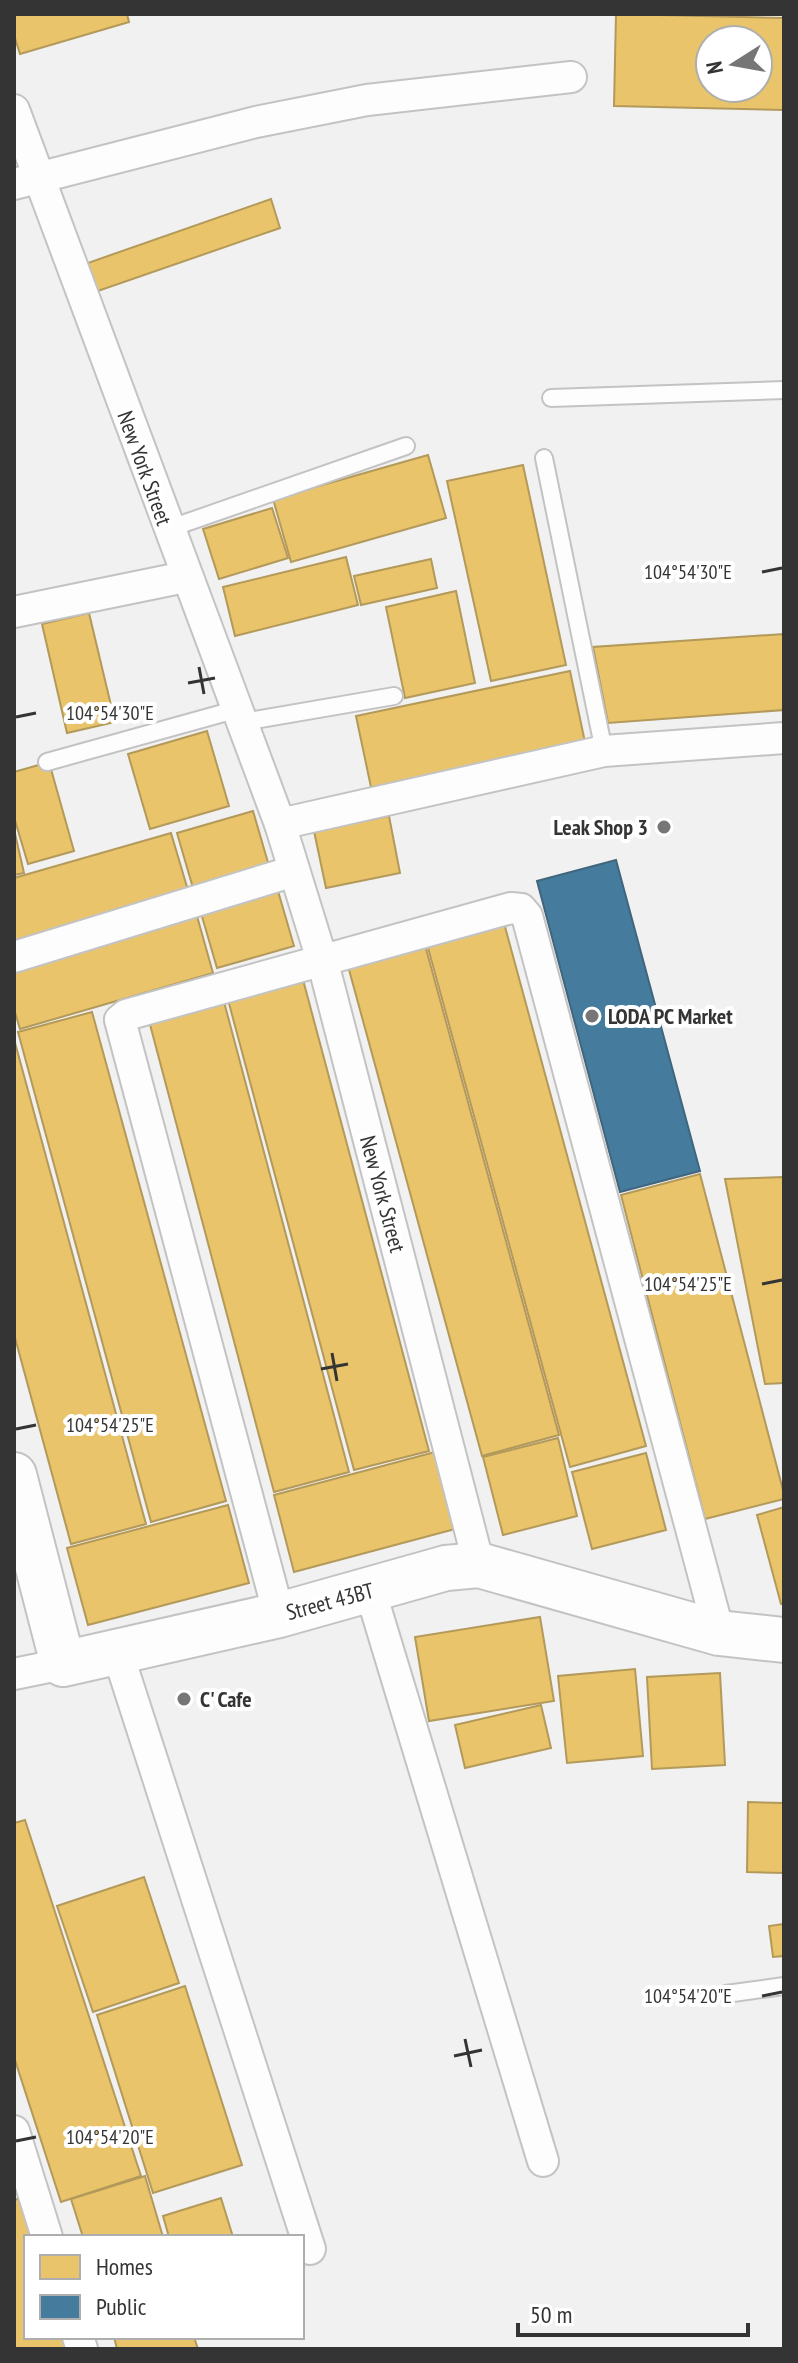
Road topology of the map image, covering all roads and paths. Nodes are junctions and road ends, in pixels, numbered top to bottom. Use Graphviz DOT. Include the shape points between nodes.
graph roads {
  1 [pos="571,77"];
  2 [pos="14,110"];
  3 [pos="27,181"];
  4 [pos="784,390"];
  5 [pos="551,398"];
  6 [pos="406,446"];
  7 [pos="544,458"];
  8 [pos="168,529"];
  9 [pos="185,577"];
  10 [pos="14,612"];
  11 [pos="394,696"];
  12 [pos="240,716"];
  13 [pos="784,738"];
  14 [pos="604,751"];
  15 [pos="47,762"];
  16 [pos="280,824"];
  17 [pos="294,871"];
  18 [pos="14,957"];
  19 [pos="323,963"];
  20 [pos="14,1475"];
  21 [pos="479,1565"];
  22 [pos="370,1590"];
  23 [pos="279,1615"];
  24 [pos="719,1633"];
  25 [pos="784,1640"];
  26 [pos="118,1654"];
  27 [pos="63,1664"];
  28 [pos="14,1674"];
  29 [pos="784,1986"];
  30 [pos="726,1994"];
  31 [pos="14,2131"];
  32 [pos="543,2161"];
  33 [pos="46,2235"];
  34 [pos="310,2249"];
  1 -- 3 [label="street" via="367,100 256,122"];
  2 -- 3 [label="street, New York Street"];
  3 -- 8 [label="street, New York Street"];
  4 -- 5 [label="lane"];
  6 -- 8 [label="lane"];
  7 -- 14 [label="lane"];
  8 -- 9 [label="street, New York Street"];
  9 -- 10 [label="street"];
  9 -- 12 [label="street, New York Street"];
  11 -- 12 [label="lane"];
  12 -- 15 [label="lane"];
  12 -- 16 [label="street, New York Street"];
  13 -- 14 [label="street"];
  14 -- 16 [label="street"];
  16 -- 17 [label="street, New York Street"];
  17 -- 18 [label="street"];
  17 -- 19 [label="street, New York Street"];
  19 -- 21 [label="street, New York Street"];
  19 -- 23 [label="street" via="120,1020"];
  19 -- 24 [label="street" via="511,908 527,916"];
  20 -- 27 [label="street"];
  21 -- 22 [label="street, Street 43BT" via="446,1568"];
  21 -- 24 [label="street, Street 43BT"];
  22 -- 23 [label="street, Street 43BT"];
  22 -- 32 [label="street"];
  23 -- 26 [label="street, Street 43BT"];
  24 -- 25 [label="street, Street 43BT"];
  26 -- 27 [label="street, Street 43BT"];
  26 -- 34 [label="street"];
  27 -- 28 [label="street"];
  29 -- 30 [label="lane"];
  31 -- 33 [label="street"];
}
